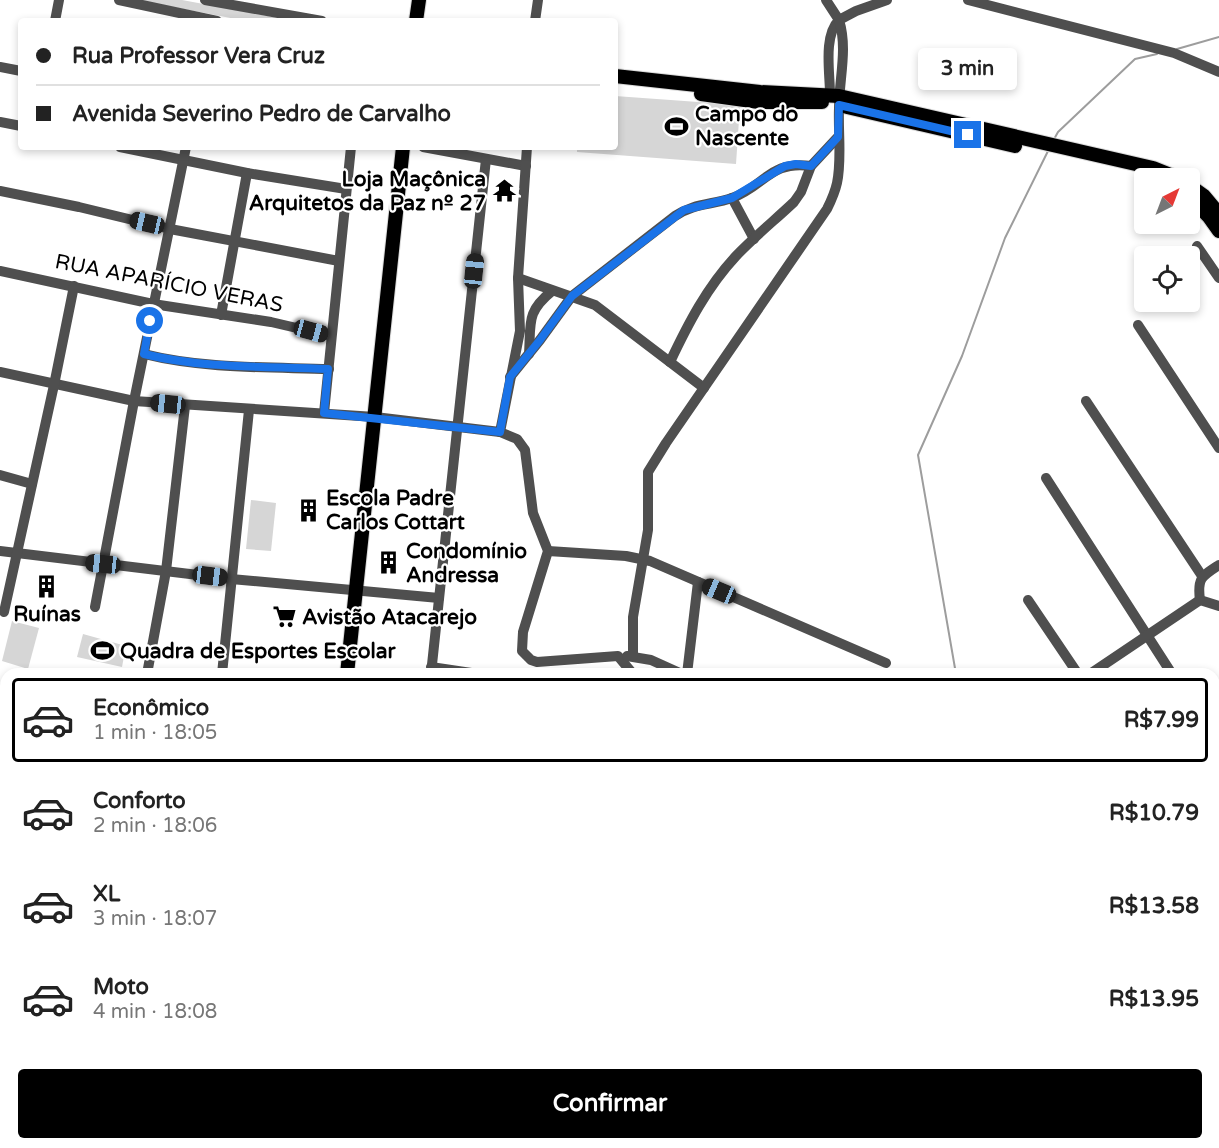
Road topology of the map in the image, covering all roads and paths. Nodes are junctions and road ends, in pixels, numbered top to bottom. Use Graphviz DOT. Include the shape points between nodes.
graph roads {
  1 [pos="59,0"];
  2 [pos="118,0"];
  3 [pos="205,0"];
  4 [pos="418,0"];
  5 [pos="538,0"];
  6 [pos="826,0"];
  7 [pos="887,0"];
  8 [pos="968,0"];
  9 [pos="217,1"];
  10 [pos="56,18"];
  11 [pos="201,18"];
  12 [pos="215,18"];
  13 [pos="306,18"];
  14 [pos="416,18"];
  15 [pos="535,18"];
  16 [pos="839,20"];
  17 [pos="0,67"];
  18 [pos="18,70"];
  19 [pos="1219,72"];
  20 [pos="618,76"];
  21 [pos="618,84"];
  22 [pos="836,98"];
  23 [pos="0,122"];
  24 [pos="18,125"];
  25 [pos="838,137"];
  26 [pos="135,150"];
  27 [pos="185,150"];
  28 [pos="351,150"];
  29 [pos="403,150"];
  30 [pos="439,150"];
  31 [pos="526,150"];
  32 [pos="1054,150"];
  33 [pos="486,159"];
  34 [pos="183,160"];
  35 [pos="526,166"];
  36 [pos="811,166"];
  37 [pos="1153,168"];
  38 [pos="1134,172"];
  39 [pos="247,173"];
  40 [pos="346,189"];
  41 [pos="0,191"];
  42 [pos="1200,193"];
  43 [pos="732,198"];
  44 [pos="1200,208"];
  45 [pos="1219,214"];
  46 [pos="170,229"];
  47 [pos="1219,231"];
  48 [pos="754,239"];
  49 [pos="234,241"];
  50 [pos="1200,250"];
  51 [pos="339,261"];
  52 [pos="0,271"];
  53 [pos="518,278"];
  54 [pos="1219,278"];
  55 [pos="74,286"];
  56 [pos="552,291"];
  57 [pos="572,296"];
  58 [pos="153,304"];
  59 [pos="221,315"];
  60 [pos="1138,325"];
  61 [pos="331,336"];
  62 [pos="144,354"];
  63 [pos="529,354"];
  64 [pos="670,362"];
  65 [pos="328,369"];
  66 [pos="0,372"];
  67 [pos="510,377"];
  68 [pos="54,385"];
  69 [pos="704,388"];
  70 [pos="1086,400"];
  71 [pos="134,401"];
  72 [pos="185,406"];
  73 [pos="249,410"];
  74 [pos="324,413"];
  75 [pos="375,417"];
  76 [pos="458,427"];
  77 [pos="500,432"];
  78 [pos="1219,448"];
  79 [pos="0,475"];
  80 [pos="1046,478"];
  81 [pos="32,484"];
  82 [pos="0,551"];
  83 [pos="548,551"];
  84 [pos="16,554"];
  85 [pos="643,560"];
  86 [pos="103,564"];
  87 [pos="1219,565"];
  88 [pos="166,571"];
  89 [pos="1202,576"];
  90 [pos="231,579"];
  91 [pos="698,582"];
  92 [pos="356,591"];
  93 [pos="439,598"];
  94 [pos="1028,600"];
  95 [pos="1200,600"];
  96 [pos="1219,606"];
  97 [pos="95,607"];
  98 [pos="4,612"];
  99 [pos="1147,635"];
  100 [pos="618,656"];
  101 [pos="633,656"];
  102 [pos="886,663"];
  103 [pos="148,668"];
  104 [pos="223,668"];
  105 [pos="348,668"];
  106 [pos="431,668"];
  107 [pos="628,668"];
  108 [pos="661,668"];
  109 [pos="688,668"];
  110 [pos="1074,668"];
  111 [pos="1099,668"];
  112 [pos="1168,668"];
  1 -- 10 [label="street"];
  2 -- 11 [label="street"];
  3 -- 9 [label="street"];
  4 -- 14 [label="main road"];
  5 -- 15 [label="street"];
  6 -- 16 [label="street"];
  7 -- 16 [label="street"];
  8 -- 19 [label="street" via="1173,53"];
  9 -- 12 [label="street"];
  9 -- 13 [label="street"];
  16 -- 22 [label="street" via="844,47"];
  17 -- 18 [label="street"];
  20 -- 22 [label="main road"];
  21 -- 22 [label="main road" via="759,102 818,102"];
  22 -- 25 [label="street"];
  22 -- 32 [label="main road"];
  23 -- 24 [label="street"];
  25 -- 36 [label="street"];
  25 -- 69 [label="street" via="837,183 827,209"];
  26 -- 34 [label="street"];
  27 -- 34 [label="street"];
  28 -- 40 [label="street"];
  29 -- 75 [label="main road"];
  30 -- 33 [label="street"];
  31 -- 35 [label="street"];
  32 -- 37 [label="main road"];
  32 -- 38 [label="main road"];
  33 -- 35 [label="street"];
  33 -- 76 [label="street"];
  34 -- 39 [label="street"];
  34 -- 46 [label="street"];
  35 -- 53 [label="street"];
  36 -- 43 [label="street" via="785,166"];
  36 -- 48 [label="street" via="794,202"];
  39 -- 40 [label="street"];
  39 -- 49 [label="street"];
  40 -- 51 [label="street"];
  41 -- 46 [label="street"];
  42 -- 45 [label="main road"];
  43 -- 48 [label="street"];
  43 -- 57 [label="street" via="684,210"];
  44 -- 47 [label="main road"];
  46 -- 49 [label="street"];
  46 -- 58 [label="street"];
  48 -- 64 [label="street" via="736,255 693,314"];
  49 -- 51 [label="street"];
  49 -- 59 [label="street"];
  50 -- 54 [label="street"];
  51 -- 61 [label="street"];
  52 -- 55 [label="street, RUA APARÍCIO VERAS"];
  53 -- 56 [label="street"];
  53 -- 67 [label="street" via="520,330"];
  55 -- 58 [label="street, RUA APARÍCIO VERAS"];
  55 -- 68 [label="street"];
  56 -- 57 [label="street"];
  56 -- 63 [label="street" via="533,311"];
  57 -- 63 [label="street"];
  57 -- 64 [label="street" via="595,305"];
  58 -- 59 [label="street, RUA APARÍCIO VERAS"];
  58 -- 62 [label="street"];
  59 -- 61 [label="street, RUA APARÍCIO VERAS"];
  60 -- 78 [label="street"];
  61 -- 65 [label="street"];
  62 -- 65 [label="street" via="173,361"];
  62 -- 71 [label="street"];
  63 -- 67 [label="street"];
  64 -- 69 [label="street"];
  65 -- 74 [label="street"];
  66 -- 68 [label="street"];
  67 -- 77 [label="street"];
  68 -- 71 [label="street"];
  68 -- 81 [label="street"];
  69 -- 85 [label="street" via="648,472 648,530"];
  70 -- 89 [label="street"];
  71 -- 72 [label="street"];
  71 -- 86 [label="street"];
  72 -- 73 [label="street"];
  72 -- 88 [label="street"];
  73 -- 74 [label="street"];
  73 -- 90 [label="street"];
  74 -- 75 [label="street"];
  75 -- 76 [label="street"];
  75 -- 92 [label="main road"];
  76 -- 77 [label="street"];
  76 -- 93 [label="street"];
  77 -- 83 [label="street" via="517,439 525,453 533,513"];
  79 -- 81 [label="street"];
  80 -- 99 [label="street"];
  81 -- 84 [label="street"];
  82 -- 84 [label="street"];
  83 -- 85 [label="street"];
  83 -- 100 [label="street" via="523,632 525,656 544,662"];
  84 -- 86 [label="street"];
  84 -- 98 [label="street"];
  85 -- 91 [label="street"];
  85 -- 101 [label="street" via="633,617"];
  86 -- 88 [label="street"];
  86 -- 97 [label="street"];
  87 -- 89 [label="street"];
  88 -- 90 [label="street"];
  88 -- 103 [label="street"];
  89 -- 95 [label="street"];
  90 -- 92 [label="street"];
  90 -- 104 [label="street"];
  91 -- 102 [label="street"];
  91 -- 109 [label="street"];
  92 -- 93 [label="street"];
  92 -- 105 [label="main road"];
  93 -- 106 [label="street"];
  94 -- 110 [label="street"];
  95 -- 96 [label="street"];
  95 -- 99 [label="street"];
  99 -- 111 [label="street"];
  99 -- 112 [label="street"];
  100 -- 101 [label="street"];
  100 -- 107 [label="street"];
  101 -- 108 [label="street"];
}
